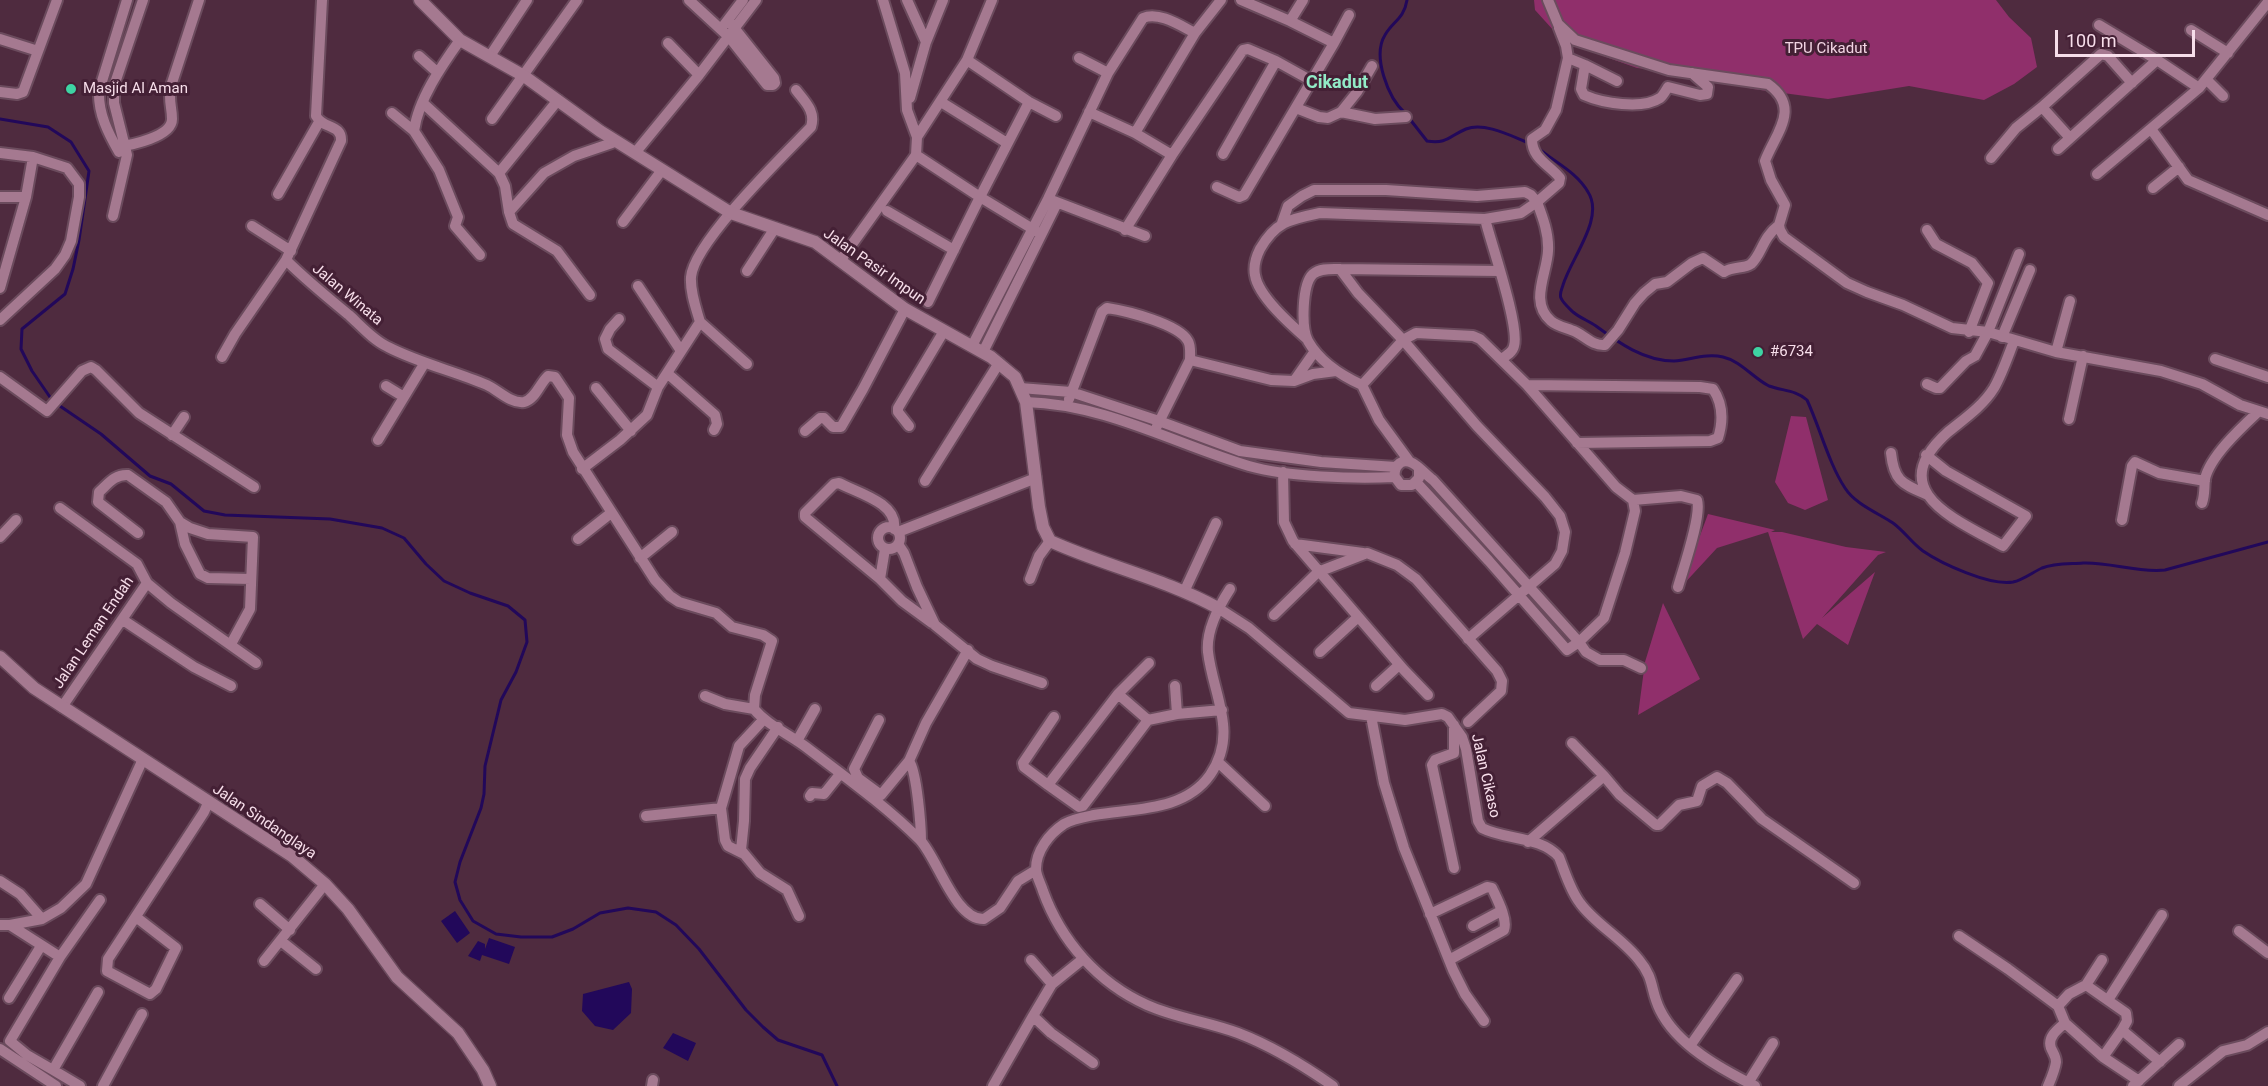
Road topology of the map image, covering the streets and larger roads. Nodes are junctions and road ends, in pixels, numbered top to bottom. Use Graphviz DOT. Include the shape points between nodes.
graph roads {
  1 [pos="57,0"];
  2 [pos="127,0"];
  3 [pos="143,0"];
  4 [pos="200,0"];
  5 [pos="322,0"];
  6 [pos="527,0"];
  7 [pos="577,0"];
  8 [pos="689,0"];
  9 [pos="743,0"];
  10 [pos="756,0"];
  11 [pos="883,0"];
  12 [pos="907,0"];
  13 [pos="943,0"];
  14 [pos="992,0"];
  15 [pos="1221,0"];
  16 [pos="1240,0"];
  17 [pos="1303,0"];
  18 [pos="1548,0"];
  19 [pos="2268,2"];
  20 [pos="428,3"];
  21 [pos="1349,15"];
  22 [pos="121,19"];
  23 [pos="1290,21"];
  24 [pos="135,23"];
  25 [pos="1558,24"];
  26 [pos="2099,25"];
  27 [pos="728,29"];
  28 [pos="2191,30"];
  29 [pos="1195,33"];
  30 [pos="0,39"];
  31 [pos="460,40"];
  32 [pos="926,42"];
  33 [pos="668,43"];
  34 [pos="1334,44"];
  35 [pos="38,51"];
  36 [pos="2228,53"];
  37 [pos="419,56"];
  38 [pos="490,56"];
  39 [pos="1079,58"];
  40 [pos="1568,58"];
  41 [pos="967,60"];
  42 [pos="2157,60"];
  43 [pos="1276,61"];
  44 [pos="1586,65"];
  45 [pos="1372,66"];
  46 [pos="1690,72"];
  47 [pos="438,73"];
  48 [pos="1108,73"];
  49 [pos="699,75"];
  50 [pos="524,76"];
  51 [pos="2206,79"];
  52 [pos="1312,81"];
  53 [pos="1617,81"];
  54 [pos="2132,83"];
  55 [pos="2199,88"];
  56 [pos="796,90"];
  57 [pos="99,91"];
  58 [pos="0,92"];
  59 [pos="114,92"];
  60 [pos="2223,96"];
  61 [pos="558,100"];
  62 [pos="941,102"];
  63 [pos="1029,102"];
  64 [pos="424,104"];
  65 [pos="2042,107"];
  66 [pos="1296,108"];
  67 [pos="907,110"];
  68 [pos="1089,112"];
  69 [pos="1341,112"];
  70 [pos="392,113"];
  71 [pos="1056,116"];
  72 [pos="1406,117"];
  73 [pos="492,119"];
  74 [pos="319,122"];
  75 [pos="2151,129"];
  76 [pos="414,131"];
  77 [pos="1135,133"];
  78 [pos="917,137"];
  79 [pos="2070,138"];
  80 [pos="614,140"];
  81 [pos="1007,143"];
  82 [pos="121,147"];
  83 [pos="2058,149"];
  84 [pos="0,153"];
  85 [pos="635,153"];
  86 [pos="1223,154"];
  87 [pos="916,155"];
  88 [pos="1172,155"];
  89 [pos="33,157"];
  90 [pos="1991,159"];
  91 [pos="2179,168"];
  92 [pos="662,170"];
  93 [pos="499,173"];
  94 [pos="2097,174"];
  95 [pos="1217,187"];
  96 [pos="2153,188"];
  97 [pos="278,194"];
  98 [pos="0,196"];
  99 [pos="26,197"];
  100 [pos="980,197"];
  101 [pos="1052,201"];
  102 [pos="1537,202"];
  103 [pos="509,212"];
  104 [pos="887,212"];
  105 [pos="731,213"];
  106 [pos="2268,215"];
  107 [pos="113,216"];
  108 [pos="1485,219"];
  109 [pos="623,222"];
  110 [pos="1282,223"];
  111 [pos="252,225"];
  112 [pos="1779,225"];
  113 [pos="775,228"];
  114 [pos="1125,230"];
  115 [pos="1927,230"];
  116 [pos="1036,231"];
  117 [pos="1145,237"];
  118 [pos="954,250"];
  119 [pos="2019,254"];
  120 [pos="289,255"];
  121 [pos="480,255"];
  122 [pos="840,261"];
  123 [pos="1340,269"];
  124 [pos="2030,270"];
  125 [pos="747,271"];
  126 [pos="1499,272"];
  127 [pos="638,286"];
  128 [pos="0,288"];
  129 [pos="590,295"];
  130 [pos="2070,301"];
  131 [pos="928,302"];
  132 [pos="905,309"];
  133 [pos="619,319"];
  134 [pos="0,320"];
  135 [pos="700,322"];
  136 [pos="944,332"];
  137 [pos="1969,332"];
  138 [pos="1988,332"];
  139 [pos="2002,337"];
  140 [pos="1307,339"];
  141 [pos="1402,340"];
  142 [pos="2014,341"];
  143 [pos="978,349"];
  144 [pos="681,351"];
  145 [pos="1315,351"];
  146 [pos="2056,352"];
  147 [pos="2082,356"];
  148 [pos="222,357"];
  149 [pos="1502,359"];
  150 [pos="2215,359"];
  151 [pos="1190,360"];
  152 [pos="999,363"];
  153 [pos="424,364"];
  154 [pos="747,364"];
  155 [pos="1336,371"];
  156 [pos="667,373"];
  157 [pos="0,377"];
  158 [pos="2268,377"];
  159 [pos="1294,381"];
  160 [pos="1362,384"];
  161 [pos="1927,384"];
  162 [pos="1527,385"];
  163 [pos="386,387"];
  164 [pos="658,387"];
  165 [pos="596,388"];
  166 [pos="1020,388"];
  167 [pos="1071,392"];
  168 [pos="404,397"];
  169 [pos="1026,402"];
  170 [pos="1068,405"];
  171 [pos="2264,412"];
  172 [pos="184,417"];
  173 [pos="2070,419"];
  174 [pos="1159,421"];
  175 [pos="909,426"];
  176 [pos="714,430"];
  177 [pos="631,431"];
  178 [pos="805,431"];
  179 [pos="1154,431"];
  180 [pos="172,435"];
  181 [pos="378,440"];
  182 [pos="1577,443"];
  183 [pos="1891,453"];
  184 [pos="1926,455"];
  185 [pos="1409,461"];
  186 [pos="582,469"];
  187 [pos="1419,470"];
  188 [pos="1283,472"];
  189 [pos="1395,472"];
  190 [pos="1921,477"];
  191 [pos="1036,478"];
  192 [pos="925,481"];
  193 [pos="2205,481"];
  194 [pos="1416,482"];
  195 [pos="1907,485"];
  196 [pos="254,487"];
  197 [pos="1928,495"];
  198 [pos="1633,500"];
  199 [pos="2202,503"];
  200 [pos="60,507"];
  201 [pos="611,513"];
  202 [pos="16,520"];
  203 [pos="2122,520"];
  204 [pos="180,522"];
  205 [pos="1216,523"];
  206 [pos="896,530"];
  207 [pos="672,532"];
  208 [pos="138,533"];
  209 [pos="0,537"];
  210 [pos="578,539"];
  211 [pos="1050,541"];
  212 [pos="898,544"];
  213 [pos="1295,544"];
  214 [pos="885,549"];
  215 [pos="1367,553"];
  216 [pos="640,558"];
  217 [pos="1318,572"];
  218 [pos="251,579"];
  219 [pos="880,579"];
  220 [pos="1030,579"];
  221 [pos="147,583"];
  222 [pos="1529,588"];
  223 [pos="1678,588"];
  224 [pos="1230,589"];
  225 [pos="1184,592"];
  226 [pos="1519,596"];
  227 [pos="1218,608"];
  228 [pos="1274,615"];
  229 [pos="1358,617"];
  230 [pos="123,620"];
  231 [pos="935,625"];
  232 [pos="1468,639"];
  233 [pos="1579,642"];
  234 [pos="231,644"];
  235 [pos="968,650"];
  236 [pos="1320,652"];
  237 [pos="0,657"];
  238 [pos="256,663"];
  239 [pos="1149,663"];
  240 [pos="1399,665"];
  241 [pos="1641,668"];
  242 [pos="1042,683"];
  243 [pos="231,686"];
  244 [pos="1175,686"];
  245 [pos="1376,686"];
  246 [pos="1118,694"];
  247 [pos="1428,695"];
  248 [pos="705,696"];
  249 [pos="62,707"];
  250 [pos="754,709"];
  251 [pos="815,709"];
  252 [pos="1222,710"];
  253 [pos="1177,714"];
  254 [pos="1371,716"];
  255 [pos="1054,717"];
  256 [pos="764,719"];
  257 [pos="879,720"];
  258 [pos="1148,720"];
  259 [pos="1453,722"];
  260 [pos="1468,722"];
  261 [pos="778,727"];
  262 [pos="797,741"];
  263 [pos="1572,743"];
  264 [pos="143,759"];
  265 [pos="909,761"];
  266 [pos="1218,762"];
  267 [pos="840,774"];
  268 [pos="1604,776"];
  269 [pos="1048,785"];
  270 [pos="810,796"];
  271 [pos="208,803"];
  272 [pos="1265,806"];
  273 [pos="722,808"];
  274 [pos="646,816"];
  275 [pos="921,841"];
  276 [pos="1528,842"];
  277 [pos="742,853"];
  278 [pos="1454,868"];
  279 [pos="1036,870"];
  280 [pos="0,881"];
  281 [pos="1854,883"];
  282 [pos="325,884"];
  283 [pos="99,900"];
  284 [pos="260,904"];
  285 [pos="1501,911"];
  286 [pos="1430,914"];
  287 [pos="2162,915"];
  288 [pos="800,916"];
  289 [pos="136,917"];
  290 [pos="42,919"];
  291 [pos="5,925"];
  292 [pos="1473,926"];
  293 [pos="291,930"];
  294 [pos="2239,931"];
  295 [pos="1959,936"];
  296 [pos="281,941"];
  297 [pos="41,946"];
  298 [pos="2268,953"];
  299 [pos="60,957"];
  300 [pos="1083,959"];
  301 [pos="1031,960"];
  302 [pos="1449,960"];
  303 [pos="2102,960"];
  304 [pos="264,961"];
  305 [pos="316,969"];
  306 [pos="1737,979"];
  307 [pos="1052,984"];
  308 [pos="2086,985"];
  309 [pos="98,992"];
  310 [pos="9,998"];
  311 [pos="2108,1000"];
  312 [pos="2058,1006"];
  313 [pos="142,1014"];
  314 [pos="1033,1016"];
  315 [pos="1484,1021"];
  316 [pos="2065,1023"];
  317 [pos="2122,1030"];
  318 [pos="2268,1032"];
  319 [pos="10,1041"];
  320 [pos="1773,1043"];
  321 [pos="2179,1044"];
  322 [pos="1690,1046"];
  323 [pos="2,1050"];
  324 [pos="2103,1058"];
  325 [pos="2160,1062"];
  326 [pos="1094,1063"];
  327 [pos="53,1070"];
  328 [pos="1751,1084"];
  329 [pos="2136,1084"];
  330 [pos="56,1086"];
  331 [pos="80,1086"];
  332 [pos="103,1086"];
  333 [pos="490,1086"];
  334 [pos="993,1086"];
  335 [pos="1333,1086"];
  336 [pos="2048,1086"];
  337 [pos="2179,1086"];
  1 -- 35 [label="street"];
  2 -- 22 [label="street"];
  3 -- 24 [label="street"];
  4 -- 82 [label="street" via="171,86 170,125 153,137"];
  5 -- 74 [label="street" via="316,98"];
  6 -- 38 [label="street"];
  7 -- 50 [label="street"];
  8 -- 27 [label="street"];
  9 -- 27 [label="street"];
  10 -- 27 [label="street"];
  11 -- 67 [label="street" via="905,73"];
  12 -- 32 [label="street"];
  13 -- 32 [label="street"];
  14 -- 41 [label="street"];
  15 -- 29 [label="street"];
  16 -- 23 [label="street"];
  17 -- 23 [label="street"];
  18 -- 25 [label="street"];
  19 -- 36 [label="street"];
  20 -- 31 [label="street, Jalan Pasir Impun"];
  21 -- 34 [label="street"];
  22 -- 24 [label="street"];
  22 -- 57 [label="street"];
  23 -- 34 [label="street"];
  24 -- 59 [label="street"];
  25 -- 40 [label="street"];
  25 -- 46 [label="street" via="1575,40 1669,70"];
  26 -- 42 [label="street"];
  27 -- 27 [label="street" via="774,78 773,85 767,85"];
  27 -- 49 [label="street"];
  28 -- 36 [label="street"];
  29 -- 48 [label="street" via="1164,18 1147,16"];
  29 -- 77 [label="street"];
  30 -- 35 [label="street"];
  31 -- 38 [label="street, Jalan Pasir Impun"];
  31 -- 47 [label="street"];
  32 -- 67 [label="street"];
  33 -- 49 [label="street"];
  34 -- 52 [label="street"];
  35 -- 58 [label="street" via="22,92"];
  36 -- 51 [label="street"];
  37 -- 47 [label="street"];
  38 -- 50 [label="street, Jalan Pasir Impun"];
  39 -- 48 [label="street"];
  40 -- 44 [label="street"];
  40 -- 102 [label="street" via="1556,110 1550,124 1532,143 1541,162 1560,178 1559,183"];
  41 -- 62 [label="street"];
  41 -- 63 [label="street"];
  42 -- 54 [label="street"];
  42 -- 55 [label="street"];
  43 -- 52 [label="street"];
  43 -- 86 [label="street"];
  43 -- 88 [label="street" via="1243,50"];
  44 -- 46 [label="street" via="1581,89 1584,95 1630,105 1659,99 1668,87 1707,94 1708,87"];
  44 -- 53 [label="street"];
  45 -- 69 [label="street"];
  46 -- 112 [label="street" via="1767,84 1783,102 1783,123 1765,161 1785,205"];
  47 -- 64 [label="street"];
  48 -- 68 [label="street"];
  49 -- 85 [label="street"];
  50 -- 61 [label="street, Jalan Pasir Impun"];
  50 -- 73 [label="street"];
  51 -- 55 [label="street"];
  51 -- 60 [label="street"];
  52 -- 66 [label="street"];
  54 -- 65 [label="street" via="2108,56 2101,54"];
  54 -- 79 [label="street"];
  55 -- 75 [label="street"];
  56 -- 105 [label="street" via="812,110 811,127"];
  57 -- 59 [label="street"];
  57 -- 82 [label="street" via="98,104 105,125"];
  59 -- 82 [label="street"];
  61 -- 80 [label="street, Jalan Pasir Impun"];
  61 -- 93 [label="street"];
  62 -- 78 [label="street"];
  62 -- 81 [label="street"];
  63 -- 71 [label="street"];
  63 -- 81 [label="street"];
  64 -- 76 [label="street"];
  64 -- 93 [label="street"];
  65 -- 79 [label="street"];
  65 -- 90 [label="street" via="2016,128"];
  66 -- 69 [label="street" via="1328,118"];
  66 -- 95 [label="street" via="1244,195 1239,197"];
  67 -- 78 [label="street"];
  68 -- 77 [label="street"];
  68 -- 101 [label="street"];
  69 -- 72 [label="street" via="1375,118"];
  70 -- 76 [label="street"];
  74 -- 97 [label="street"];
  74 -- 120 [label="street" via="338,130 341,141"];
  75 -- 91 [label="street"];
  75 -- 94 [label="street"];
  76 -- 121 [label="street" via="439,170 458,217 455,226"];
  77 -- 88 [label="street"];
  78 -- 87 [label="street"];
  79 -- 83 [label="street"];
  80 -- 85 [label="street, Jalan Pasir Impun"];
  80 -- 103 [label="street" via="544,173"];
  81 -- 100 [label="street"];
  82 -- 107 [label="street" via="125,166"];
  84 -- 89 [label="street"];
  85 -- 92 [label="street, Jalan Pasir Impun"];
  87 -- 100 [label="street"];
  87 -- 122 [label="street"];
  88 -- 114 [label="street"];
  89 -- 99 [label="street"];
  89 -- 134 [label="street" via="67,168 79,184 71,241 55,269"];
  91 -- 96 [label="street"];
  91 -- 106 [label="street" via="2188,180"];
  92 -- 105 [label="street, Jalan Pasir Impun"];
  92 -- 109 [label="street"];
  93 -- 103 [label="street"];
  98 -- 99 [label="street"];
  99 -- 128 [label="street"];
  100 -- 116 [label="street"];
  100 -- 118 [label="street"];
  101 -- 114 [label="street"];
  101 -- 116 [label="street"];
  102 -- 108 [label="street" via="1521,213"];
  102 -- 110 [label="street" via="1525,192 1477,196 1314,190 1288,206"];
  102 -- 112 [label="street" via="1547,235 1548,251 1539,292 1546,315 1554,323 1600,345 1610,341 1635,303 1655,284 1667,282 1703,258 1724,272 1747,266 1768,234"];
  103 -- 129 [label="street" via="513,224 557,251"];
  104 -- 118 [label="street"];
  105 -- 113 [label="street, Jalan Pasir Impun"];
  105 -- 135 [label="street" via="695,260 691,278"];
  108 -- 110 [label="street" via="1320,213"];
  108 -- 126 [label="street"];
  110 -- 140 [label="street" via="1271,232 1255,260 1255,276 1281,314"];
  111 -- 120 [label="street, Jalan Winata"];
  112 -- 137 [label="street" via="1784,237 1847,283"];
  113 -- 122 [label="street, Jalan Pasir Impun" via="814,242"];
  113 -- 125 [label="street"];
  114 -- 117 [label="street"];
  115 -- 137 [label="street" via="1936,244 1972,262 1988,283"];
  116 -- 143 [label="street"];
  118 -- 131 [label="street"];
  119 -- 138 [label="street"];
  120 -- 148 [label="street"];
  120 -- 153 [label="street, Jalan Winata" via="304,279 382,344"];
  122 -- 132 [label="street, Jalan Pasir Impun"];
  123 -- 126 [label="street"];
  123 -- 140 [label="street" via="1312,274 1303,326"];
  123 -- 141 [label="street"];
  124 -- 139 [label="street"];
  126 -- 149 [label="street" via="1515,340 1514,347"];
  127 -- 144 [label="street"];
  130 -- 146 [label="street"];
  132 -- 136 [label="street, Jalan Pasir Impun"];
  132 -- 178 [label="street" via="841,427 833,427 820,418"];
  133 -- 164 [label="street" via="605,339 608,350"];
  135 -- 144 [label="street"];
  135 -- 154 [label="street"];
  136 -- 143 [label="street, Jalan Pasir Impun"];
  136 -- 175 [label="street" via="898,408"];
  137 -- 138 [label="street"];
  138 -- 139 [label="street"];
  138 -- 161 [label="street" via="1975,356 1940,388"];
  139 -- 142 [label="street"];
  140 -- 145 [label="street"];
  141 -- 149 [label="street" via="1416,333 1473,336"];
  141 -- 160 [label="street"];
  141 -- 222 [label="street" via="1560,516 1565,532 1562,551 1555,564"];
  142 -- 146 [label="street"];
  142 -- 184 [label="street" via="1994,388"];
  143 -- 152 [label="street, Jalan Pasir Impun"];
  144 -- 156 [label="street"];
  145 -- 155 [label="street"];
  145 -- 159 [label="street"];
  146 -- 147 [label="street"];
  147 -- 171 [label="street" via="2178,376"];
  147 -- 173 [label="street"];
  149 -- 162 [label="street"];
  150 -- 158 [label="street"];
  151 -- 159 [label="street" via="1271,380"];
  151 -- 167 [label="street" via="1190,343 1182,333 1107,308 1102,312"];
  151 -- 174 [label="street"];
  152 -- 166 [label="street, Jalan Pasir Impun" via="1015,377"];
  152 -- 192 [label="street"];
  153 -- 168 [label="street"];
  153 -- 186 [label="street, Jalan Winata" via="488,386 520,402 533,396 545,378 555,377 569,398 567,435"];
  155 -- 159 [label="street"];
  155 -- 160 [label="street"];
  156 -- 164 [label="street"];
  156 -- 176 [label="street" via="715,415"];
  157 -- 180 [label="street" via="47,411 82,371 91,367 139,413"];
  160 -- 185 [label="street" via="1379,420"];
  162 -- 182 [label="street"];
  162 -- 182 [label="street" via="1700,387 1713,389 1718,395 1722,426 1718,438 1710,441"];
  163 -- 168 [label="street"];
  164 -- 177 [label="street" via="647,415"];
  165 -- 177 [label="street"];
  166 -- 167 [label="street"];
  166 -- 169 [label="street, Jalan Pasir Impun"];
  167 -- 170 [label="street"];
  167 -- 174 [label="street"];
  168 -- 181 [label="street"];
  169 -- 170 [label="street"];
  169 -- 191 [label="street, Jalan Pasir Impun"];
  170 -- 179 [label="street"];
  171 -- 193 [label="street" via="2222,450"];
  172 -- 180 [label="street"];
  174 -- 179 [label="street"];
  174 -- 189 [label="street" via="1240,451"];
  177 -- 186 [label="street"];
  179 -- 188 [label="street" via="1252,467"];
  180 -- 196 [label="street"];
  182 -- 198 [label="street" via="1616,487"];
  183 -- 195 [label="street" via="1893,470 1899,481"];
  184 -- 190 [label="street"];
  184 -- 197 [label="street" via="1946,471 2026,516 2003,546 1954,518"];
  185 -- 187 [label="street"];
  185 -- 189 [label="street" via="1400,463"];
  186 -- 201 [label="street"];
  187 -- 194 [label="street"];
  187 -- 222 [label="street" via="1433,480"];
  188 -- 189 [label="street" via="1360,477"];
  188 -- 213 [label="street" via="1284,522"];
  189 -- 194 [label="street" via="1401,485"];
  190 -- 195 [label="street"];
  190 -- 197 [label="street"];
  191 -- 206 [label="street"];
  191 -- 211 [label="street, Jalan Pasir Impun" via="1043,527"];
  193 -- 199 [label="street"];
  193 -- 203 [label="street" via="2159,472 2135,462"];
  194 -- 226 [label="street"];
  195 -- 197 [label="street"];
  198 -- 223 [label="street" via="1681,496 1697,500 1697,519"];
  198 -- 233 [label="street" via="1635,511 1612,598 1604,618"];
  200 -- 221 [label="street, Jalan Leman Endah" via="137,564"];
  201 -- 210 [label="street"];
  201 -- 216 [label="street"];
  202 -- 209 [label="street"];
  204 -- 208 [label="street" via="166,502 122,474 99,492 98,502"];
  204 -- 218 [label="street" via="185,544 200,574 208,578"];
  204 -- 218 [label="street" via="208,534 253,537"];
  205 -- 225 [label="street"];
  206 -- 212 [label="street"];
  206 -- 214 [label="street" via="885,528 878,534"];
  206 -- 219 [label="street" via="890,511 839,483 804,513"];
  207 -- 216 [label="street"];
  211 -- 220 [label="street"];
  211 -- 225 [label="street"];
  212 -- 214 [label="street"];
  212 -- 231 [label="street"];
  213 -- 215 [label="street"];
  213 -- 217 [label="street"];
  214 -- 219 [label="street"];
  215 -- 217 [label="street"];
  215 -- 232 [label="street" via="1416,579"];
  216 -- 250 [label="street" via="655,580 680,602 716,613 732,627 772,641"];
  217 -- 228 [label="street"];
  217 -- 229 [label="street"];
  218 -- 234 [label="street" via="248,615"];
  219 -- 231 [label="street"];
  221 -- 230 [label="street, Jalan Leman Endah"];
  221 -- 234 [label="street"];
  222 -- 226 [label="street"];
  222 -- 233 [label="street"];
  224 -- 227 [label="street"];
  225 -- 227 [label="street"];
  226 -- 232 [label="street"];
  226 -- 233 [label="street" via="1567,650"];
  227 -- 252 [label="street" via="1208,651"];
  227 -- 254 [label="street, Jalan Cikaso" via="1249,628 1349,713"];
  229 -- 236 [label="street"];
  229 -- 240 [label="street"];
  230 -- 243 [label="street" via="194,667"];
  230 -- 249 [label="street, Jalan Leman Endah"];
  231 -- 235 [label="street"];
  232 -- 260 [label="street" via="1497,671 1503,685"];
  233 -- 241 [label="street" via="1586,652 1600,660 1624,660"];
  234 -- 238 [label="street"];
  235 -- 242 [label="street" via="992,666"];
  235 -- 265 [label="street"];
  237 -- 249 [label="street, Jalan Sindanglaya"];
  239 -- 246 [label="street"];
  240 -- 245 [label="street"];
  240 -- 247 [label="street"];
  244 -- 253 [label="street"];
  246 -- 258 [label="street"];
  246 -- 269 [label="street"];
  248 -- 250 [label="street" via="725,705"];
  249 -- 264 [label="street, Jalan Sindanglaya"];
  250 -- 256 [label="street"];
  251 -- 262 [label="street"];
  252 -- 253 [label="street"];
  252 -- 266 [label="street" via="1224,730"];
  253 -- 258 [label="street"];
  254 -- 259 [label="street, Jalan Cikaso" via="1413,720 1442,714"];
  254 -- 286 [label="street" via="1394,820"];
  255 -- 269 [label="street" via="1023,763"];
  256 -- 261 [label="street"];
  256 -- 273 [label="street" via="739,746"];
  257 -- 265 [label="street" via="855,765 858,778 881,795"];
  258 -- 269 [label="street" via="1083,806"];
  259 -- 276 [label="street, Jalan Cikaso" via="1466,749 1479,825"];
  259 -- 278 [label="street" via="1454,753 1432,765"];
  261 -- 262 [label="street"];
  261 -- 277 [label="street" via="746,779"];
  262 -- 267 [label="street"];
  263 -- 268 [label="street"];
  264 -- 271 [label="street, Jalan Sindanglaya"];
  264 -- 290 [label="street" via="86,884 61,908"];
  265 -- 275 [label="street" via="921,817"];
  266 -- 272 [label="street"];
  266 -- 279 [label="street" via="1200,787 1182,798 1065,823 1043,844"];
  267 -- 270 [label="street" via="824,794"];
  267 -- 275 [label="street"];
  268 -- 276 [label="street"];
  268 -- 281 [label="street" via="1656,825 1679,805 1696,801 1702,786 1720,778 1762,819"];
  271 -- 282 [label="street, Jalan Sindanglaya" via="292,856"];
  271 -- 289 [label="street"];
  273 -- 274 [label="street"];
  273 -- 277 [label="street" via="725,840"];
  275 -- 279 [label="street" via="960,905 976,919 984,919 1000,908 1018,881"];
  276 -- 322 [label="street, Jalan Cikaso" via="1544,846 1559,857 1580,903 1637,957 1652,980 1660,1010"];
  277 -- 288 [label="street" via="760,873 788,890"];
  279 -- 300 [label="street" via="1055,917"];
  280 -- 290 [label="street" via="20,894"];
  282 -- 293 [label="street"];
  282 -- 333 [label="street, Jalan Sindanglaya" via="398,977 458,1034"];
  283 -- 299 [label="street"];
  284 -- 293 [label="street"];
  285 -- 286 [label="street" via="1492,888 1487,887"];
  285 -- 292 [label="street"];
  285 -- 302 [label="street" via="1504,930"];
  286 -- 302 [label="street"];
  287 -- 311 [label="street"];
  289 -- 289 [label="street" via="176,948 150,994 107,971 108,959"];
  290 -- 291 [label="street"];
  291 -- 297 [label="street"];
  293 -- 296 [label="street"];
  294 -- 298 [label="street"];
  295 -- 312 [label="street"];
  296 -- 304 [label="street"];
  296 -- 305 [label="street"];
  297 -- 299 [label="street"];
  297 -- 310 [label="street"];
  299 -- 319 [label="street"];
  300 -- 307 [label="street"];
  300 -- 335 [label="street" via="1108,983 1148,1005 1237,1032 1281,1052"];
  301 -- 307 [label="street"];
  302 -- 315 [label="street" via="1465,994"];
  303 -- 308 [label="street"];
  306 -- 322 [label="street"];
  307 -- 314 [label="street"];
  308 -- 311 [label="street"];
  308 -- 312 [label="street"];
  309 -- 327 [label="street"];
  311 -- 317 [label="street" via="2126,1013"];
  312 -- 316 [label="street"];
  313 -- 332 [label="street"];
  314 -- 326 [label="street"];
  314 -- 334 [label="street"];
  316 -- 324 [label="street"];
  316 -- 336 [label="street" via="2050,1041 2056,1062"];
  317 -- 324 [label="street"];
  317 -- 325 [label="street"];
  318 -- 337 [label="street" via="2247,1045 2223,1051"];
  319 -- 323 [label="street"];
  319 -- 327 [label="street"];
  320 -- 328 [label="street"];
  321 -- 325 [label="street"];
  322 -- 328 [label="street, Jalan Cikaso"];
  323 -- 330 [label="street"];
  324 -- 329 [label="street"];
  325 -- 329 [label="street"];
  327 -- 331 [label="street"];
}
